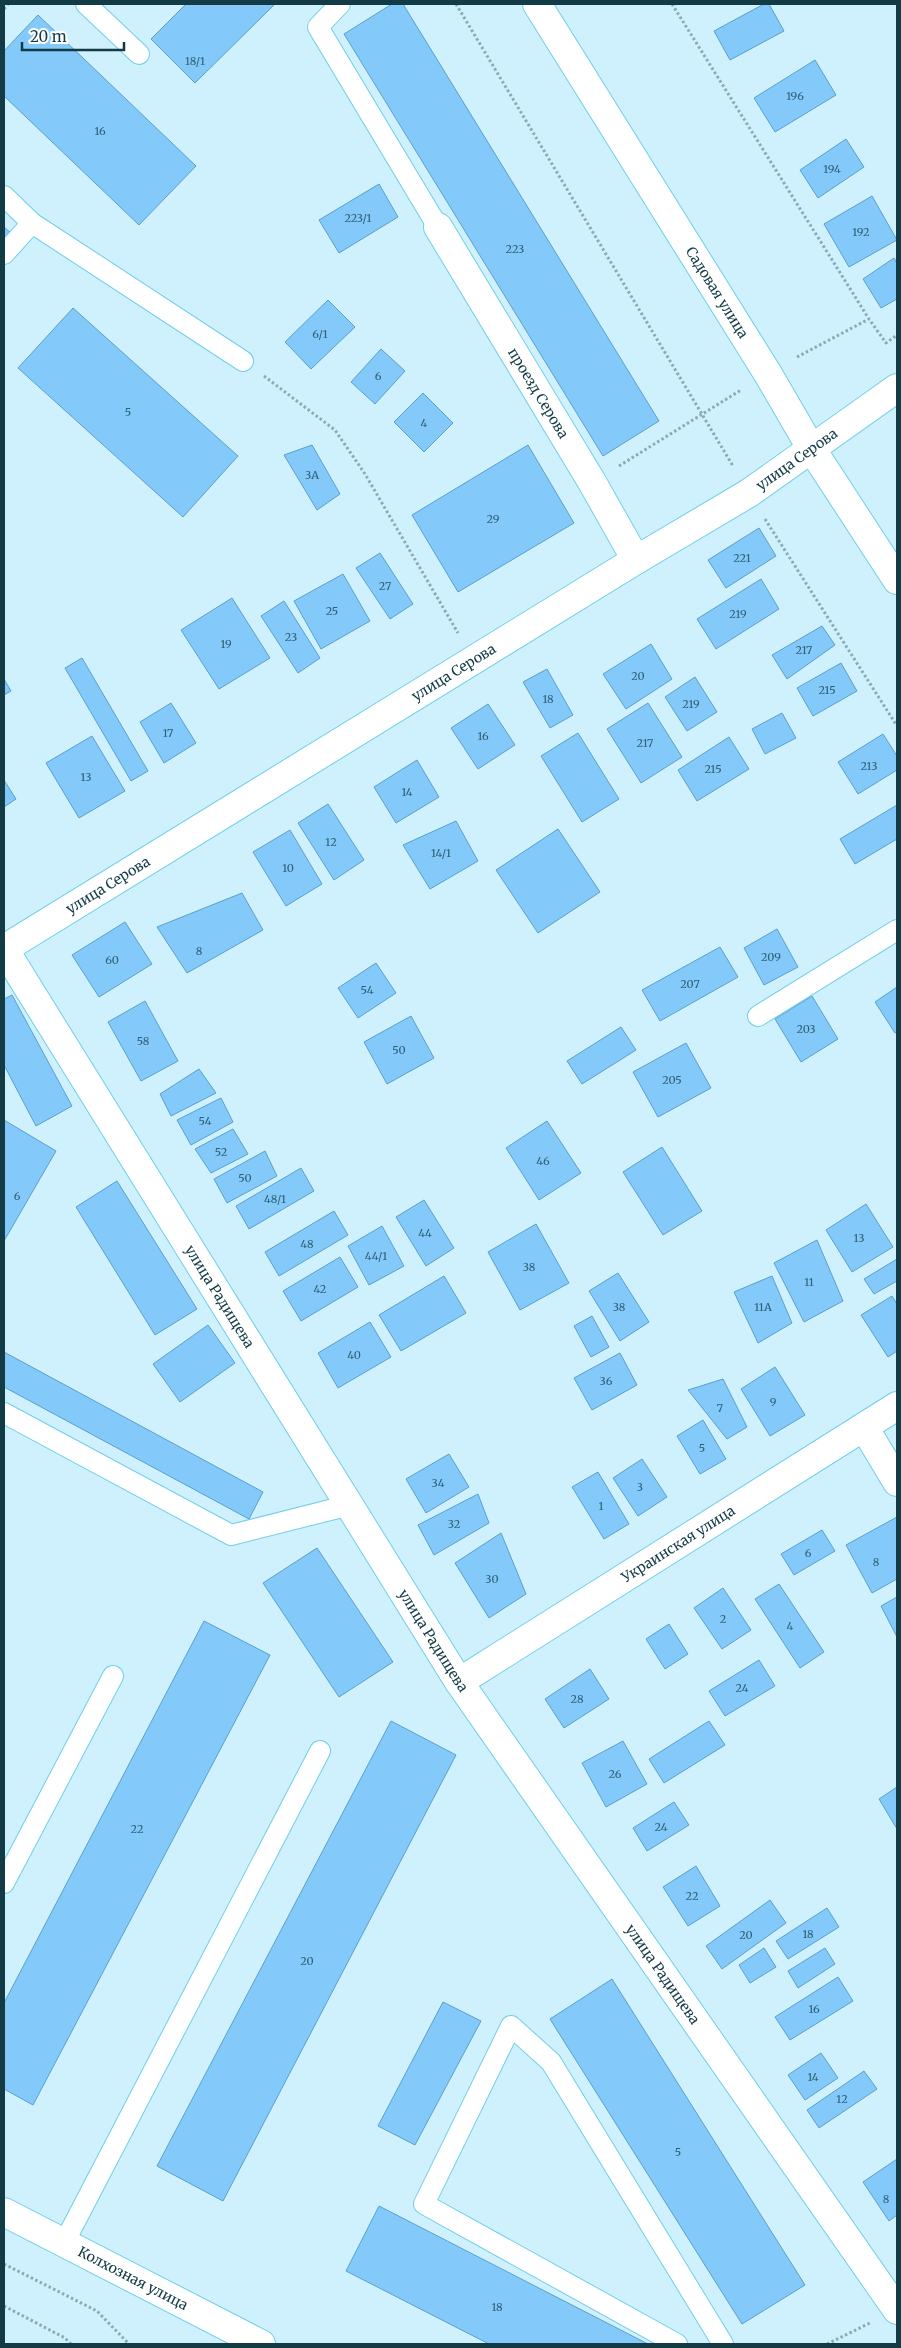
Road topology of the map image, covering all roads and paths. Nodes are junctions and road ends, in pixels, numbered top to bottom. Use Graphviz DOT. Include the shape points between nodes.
graph roads {
  1 [pos="8,4"];
  2 [pos="86,4"];
  3 [pos="340,4"];
  4 [pos="456,4"];
  5 [pos="537,4"];
  6 [pos="672,4"];
  7 [pos="4,9"];
  8 [pos="139,54"];
  9 [pos="4,196"];
  10 [pos="32,223"];
  11 [pos="438,227"];
  12 [pos="4,254"];
  13 [pos="868,319"];
  14 [pos="897,335"];
  15 [pos="797,357"];
  16 [pos="243,362"];
  17 [pos="897,388"];
  18 [pos="743,389"];
  19 [pos="703,415"];
  20 [pos="811,448"];
  21 [pos="592,482"];
  22 [pos="749,493"];
  23 [pos="636,560"];
  24 [pos="897,580"];
  25 [pos="473,660"];
  26 [pos="897,726"];
  27 [pos="897,930"];
  28 [pos="4,949"];
  29 [pos="758,1016"];
  30 [pos="897,1406"];
  31 [pos="4,1414"];
  32 [pos="864,1427"];
  33 [pos="897,1482"];
  34 [pos="350,1504"];
  35 [pos="113,1676"];
  36 [pos="459,1682"];
  37 [pos="320,1751"];
  38 [pos="4,1883"];
  39 [pos="4,2212"];
  40 [pos="64,2243"];
  41 [pos="4,2264"];
  42 [pos="4,2306"];
  43 [pos="897,2310"];
  44 [pos="871,2323"];
  45 [pos="71,2344"];
  46 [pos="129,2344"];
  47 [pos="262,2344"];
  48 [pos="677,2344"];
  49 [pos="723,2344"];
  50 [pos="827,2344"];
  1 -- 7 [label="path"];
  2 -- 8 [label="lane"];
  3 -- 11 [label="lane" via="318,27"];
  4 -- 19 [label="path"];
  5 -- 20 [label="street, Садовая улица"];
  6 -- 13 [label="path"];
  9 -- 10 [label="lane"];
  10 -- 12 [label="lane"];
  10 -- 16 [label="lane"];
  11 -- 21 [label="street, проезд Серова"];
  13 -- 14 [label="path" via="886,343"];
  13 -- 15 [label="path"];
  16 -- 25 [label="path" via="335,430 365,474"];
  17 -- 20 [label="street, улица Серова"];
  18 -- 19 [label="path"];
  19 -- 21 [label="path"];
  19 -- 22 [label="path"];
  20 -- 22 [label="street, улица Серова"];
  20 -- 24 [label="street, Садовая улица"];
  21 -- 23 [label="street, проезд Серова"];
  22 -- 23 [label="street, улица Серова"];
  22 -- 26 [label="path"];
  23 -- 25 [label="street, улица Серова"];
  25 -- 28 [label="street, улица Серова"];
  27 -- 29 [label="lane"];
  28 -- 34 [label="street, улица Радищева"];
  30 -- 32 [label="street, Украинская улица"];
  31 -- 34 [label="lane" via="231,1535"];
  32 -- 33 [label="street"];
  32 -- 36 [label="street, Украинская улица"];
  34 -- 36 [label="street, улица Радищева"];
  35 -- 38 [label="lane"];
  36 -- 43 [label="street, улица Радищева"];
  37 -- 40 [label="lane"];
  39 -- 40 [label="street, Колхозная улица"];
  40 -- 47 [label="street, Колхозная улица"];
  41 -- 46 [label="path" via="97,2311"];
  42 -- 45 [label="path"];
  44 -- 50 [label="path"];
  48 -- 49 [label="lane" via="424,2204 511,2026 551,2062"];
}
